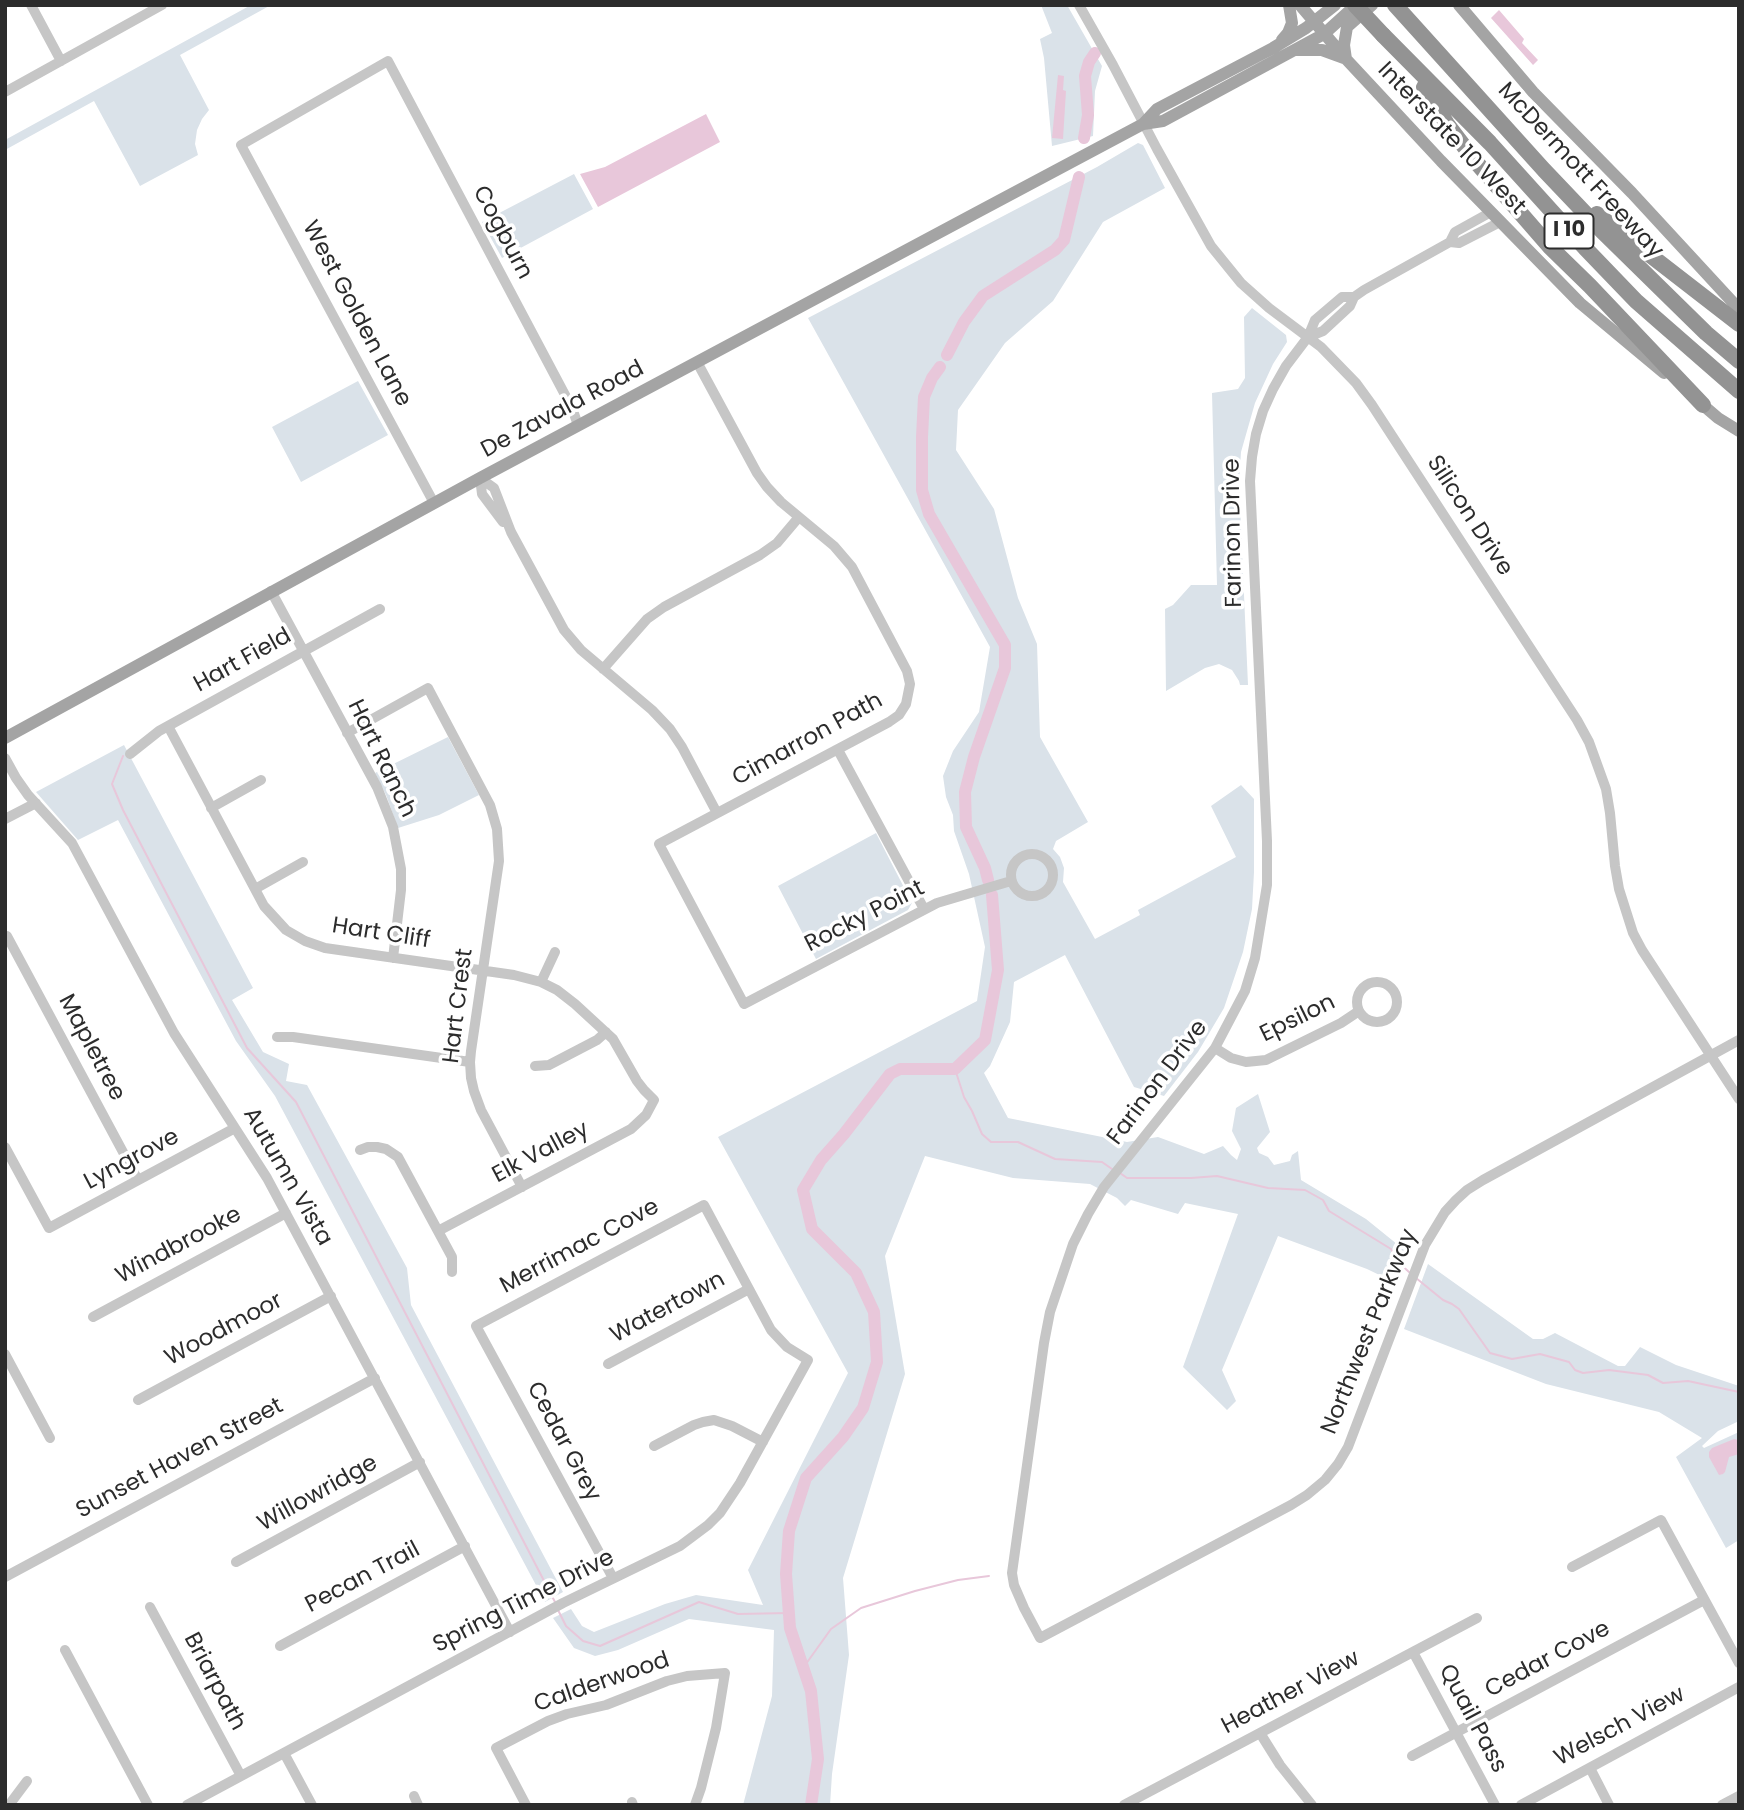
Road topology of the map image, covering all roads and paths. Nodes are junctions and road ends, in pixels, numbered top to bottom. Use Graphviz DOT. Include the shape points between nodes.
graph roads {
  1 [pos="31,5"];
  2 [pos="162,5"];
  3 [pos="1079,5"];
  4 [pos="1289,5"];
  5 [pos="1300,5"];
  6 [pos="1335,5"];
  7 [pos="1356,5"];
  8 [pos="1372,5"];
  9 [pos="1459,5"];
  10 [pos="1400,11"];
  11 [pos="1314,22"];
  12 [pos="1324,34"];
  13 [pos="1273,48"];
  14 [pos="1293,51"];
  15 [pos="1346,60"];
  16 [pos="61,61"];
  17 [pos="388,61"];
  18 [pos="1408,61"];
  19 [pos="5,92"];
  20 [pos="1143,124"];
  21 [pos="1544,170"];
  22 [pos="1495,217"];
  23 [pos="1739,309"];
  24 [pos="1739,324"];
  25 [pos="1308,337"];
  26 [pos="1739,361"];
  27 [pos="697,362"];
  28 [pos="1739,391"];
  29 [pos="1703,405"];
  30 [pos="578,425"];
  31 [pos="1739,431"];
  32 [pos="480,478"];
  33 [pos="434,503"];
  34 [pos="799,517"];
  35 [pos="271,592"];
  36 [pos="380,609"];
  37 [pos="304,652"];
  38 [pos="603,669"];
  39 [pos="168,726"];
  40 [pos="347,733"];
  41 [pos="5,738"];
  42 [pos="838,750"];
  43 [pos="130,754"];
  44 [pos="5,758"];
  45 [pos="261,780"];
  46 [pos="36,803"];
  47 [pos="211,808"];
  48 [pos="717,813"];
  49 [pos="5,819"];
  50 [pos="303,862"];
  51 [pos="1011,881"];
  52 [pos="254,889"];
  53 [pos="923,909"];
  54 [pos="7,936"];
  55 [pos="555,952"];
  56 [pos="393,958"];
  57 [pos="483,970"];
  58 [pos="541,982"];
  59 [pos="744,1004"];
  60 [pos="1359,1011"];
  61 [pos="606,1032"];
  62 [pos="277,1037"];
  63 [pos="1739,1040"];
  64 [pos="1214,1048"];
  65 [pos="1711,1055"];
  66 [pos="470,1062"];
  67 [pos="535,1066"];
  68 [pos="1739,1099"];
  69 [pos="654,1100"];
  70 [pos="235,1129"];
  71 [pos="5,1147"];
  72 [pos="360,1150"];
  73 [pos="138,1180"];
  74 [pos="522,1187"];
  75 [pos="286,1213"];
  76 [pos="438,1231"];
  77 [pos="452,1272"];
  78 [pos="749,1289"];
  79 [pos="331,1296"];
  80 [pos="93,1317"];
  81 [pos="476,1326"];
  82 [pos="5,1354"];
  83 [pos="608,1364"];
  84 [pos="375,1378"];
  85 [pos="138,1400"];
  86 [pos="50,1438"];
  87 [pos="763,1442"];
  88 [pos="654,1446"];
  89 [pos="420,1462"];
  90 [pos="465,1546"];
  91 [pos="236,1562"];
  92 [pos="1572,1567"];
  93 [pos="5,1577"];
  94 [pos="613,1578"];
  95 [pos="1704,1600"];
  96 [pos="150,1607"];
  97 [pos="1477,1618"];
  98 [pos="510,1632"];
  99 [pos="1040,1638"];
  100 [pos="280,1646"];
  101 [pos="65,1650"];
  102 [pos="1413,1652"];
  103 [pos="1739,1663"];
  104 [pos="1739,1687"];
  105 [pos="1259,1733"];
  106 [pos="1456,1733"];
  107 [pos="284,1753"];
  108 [pos="1412,1756"];
  109 [pos="1590,1768"];
  110 [pos="241,1776"];
  111 [pos="27,1781"];
  112 [pos="1739,1796"];
  113 [pos="9,1805"];
  114 [pos="148,1805"];
  115 [pos="187,1805"];
  116 [pos="312,1805"];
  117 [pos="526,1805"];
  118 [pos="695,1805"];
  119 [pos="1124,1805"];
  120 [pos="1312,1805"];
  121 [pos="1495,1805"];
  122 [pos="1521,1805"];
  123 [pos="1609,1805"];
  124 [pos="1722,1805"];
  1 -- 16 [label="street"];
  2 -- 16 [label="street"];
  3 -- 20 [label="street, Silicon Drive"];
  4 -- 13 [label="main road" via="1292,23"];
  5 -- 11 [label="main road, Interstate 10 West"];
  6 -- 11 [label="main road, De Zavala Road"];
  7 -- 12 [label="main road, De Zavala Road"];
  7 -- 18 [label="highway, McDermott Freeway / I 10, bridge"];
  8 -- 15 [label="main road" via="1348,27"];
  9 -- 23 [label="main road" via="1533,92"];
  10 -- 21 [label="highway, McDermott Freeway / I 10"];
  11 -- 12 [label="main road, Interstate 10 West"];
  11 -- 13 [label="main road, De Zavala Road"];
  12 -- 14 [label="main road, De Zavala Road"];
  12 -- 15 [label="main road, Interstate 10 West"];
  13 -- 20 [label="main road, De Zavala Road" via="1157,109"];
  14 -- 15 [label="main road" via="1321,50"];
  14 -- 20 [label="main road, De Zavala Road" via="1163,121"];
  15 -- 22 [label="main road, Interstate 10 West"];
  16 -- 19 [label="street"];
  17 -- 30 [label="street, Cogburn"];
  17 -- 33 [label="street, West Golden Lane" via="242,145"];
  18 -- 28 [label="highway, McDermott Freeway / I 10" via="1636,301"];
  18 -- 29 [label="highway" via="1476,162 1550,247"];
  20 -- 25 [label="street, Silicon Drive" via="1198,225 1230,271"];
  20 -- 27 [label="main road, De Zavala Road"];
  21 -- 24 [label="highway"];
  21 -- 26 [label="highway, McDermott Freeway / I 10" via="1646,275"];
  22 -- 25 [label="street, Farinon Drive" via="1455,232 1450,242 1354,297 1342,298 1315,320"];
  22 -- 29 [label="main road, Interstate 10 West" via="1580,303"];
  25 -- 64 [label="street, Farinon Drive" via="1273,389 1252,457 1268,885 1245,991"];
  25 -- 65 [label="street, Silicon Drive" via="1339,364 1372,405 1583,732 1606,789 1625,913 1642,950"];
  27 -- 30 [label="main road, De Zavala Road"];
  27 -- 34 [label="street, Cimarron Path" via="757,473 773,495"];
  29 -- 31 [label="main road, Interstate 10 West"];
  30 -- 32 [label="main road, De Zavala Road"];
  32 -- 33 [label="main road, De Zavala Road"];
  32 -- 38 [label="street" via="494,488 511,533 564,630"];
  33 -- 35 [label="main road, De Zavala Road"];
  34 -- 38 [label="street" via="760,555 652,615"];
  34 -- 42 [label="street, Cimarron Path" via="852,567 910,684 899,715"];
  35 -- 37 [label="street, Hart Ranch"];
  35 -- 41 [label="main road, De Zavala Road"];
  36 -- 37 [label="street, Hart Field"];
  37 -- 39 [label="street, Hart Field"];
  37 -- 40 [label="street, Hart Ranch"];
  38 -- 48 [label="street" via="670,729"];
  39 -- 43 [label="street, Hart Field"];
  39 -- 47 [label="street, Hart Cliff"];
  40 -- 56 [label="street, Hart Ranch" via="386,807 398,848 401,890"];
  40 -- 57 [label="street, Hart Crest" via="428,688 490,805 497,829 503,861"];
  42 -- 48 [label="street, Cimarron Path"];
  42 -- 53 [label="street"];
  44 -- 46 [label="street, Autumn Vista"];
  45 -- 47 [label="street"];
  46 -- 49 [label="street"];
  46 -- 70 [label="street, Autumn Vista" via="72,843 174,1033"];
  47 -- 52 [label="street, Hart Cliff"];
  48 -- 59 [label="street, Cimarron Path" via="659,844"];
  50 -- 52 [label="street"];
  51 -- 51 [label="street" via="1021,894 1038,896 1051,885 1053,869 1042,856 1026,854 1013,864"];
  51 -- 53 [label="street, Rocky Point"];
  52 -- 56 [label="street, Hart Cliff" via="278,922 305,941"];
  53 -- 59 [label="street, Rocky Point"];
  54 -- 73 [label="street, Mapletree"];
  55 -- 58 [label="street"];
  56 -- 57 [label="street, Hart Cliff"];
  57 -- 58 [label="street, Hart Cliff"];
  57 -- 66 [label="street, Hart Crest"];
  58 -- 61 [label="street, Hart Cliff"];
  60 -- 64 [label="street, Epsilon" via="1266,1060 1246,1062"];
  61 -- 67 [label="street" via="549,1065"];
  61 -- 69 [label="street, Hart Cliff"];
  62 -- 66 [label="street"];
  63 -- 65 [label="street, Northwest Parkway"];
  64 -- 99 [label="street, Farinon Drive" via="1104,1187 1073,1244 1050,1312 1012,1573"];
  65 -- 68 [label="street, Silicon Drive"];
  65 -- 99 [label="street, Northwest Parkway" via="1467,1190 1445,1212 1425,1245 1348,1447 1325,1480 1291,1505"];
  66 -- 74 [label="street, Hart Crest" via="481,1110"];
  69 -- 74 [label="street, Elk Valley" via="631,1129"];
  70 -- 73 [label="street, Lyngrove"];
  70 -- 75 [label="street, Autumn Vista"];
  71 -- 73 [label="street, Lyngrove" via="48,1228"];
  72 -- 76 [label="street" via="377,1147 398,1157"];
  74 -- 76 [label="street, Elk Valley"];
  75 -- 79 [label="street, Autumn Vista"];
  75 -- 80 [label="street, Windbrooke"];
  76 -- 77 [label="street" via="452,1257"];
  78 -- 81 [label="street, Merrimac Cove" via="704,1205"];
  78 -- 83 [label="street, Watertown"];
  78 -- 87 [label="street, Spring Time Drive" via="776,1336 808,1360"];
  79 -- 84 [label="street, Autumn Vista"];
  79 -- 85 [label="street, Woodmoor"];
  81 -- 94 [label="street, Cedar Grey"];
  82 -- 86 [label="street"];
  84 -- 89 [label="street, Autumn Vista"];
  84 -- 93 [label="street, Sunset Haven Street"];
  87 -- 88 [label="street" via="714,1420"];
  87 -- 94 [label="street, Spring Time Drive" via="731,1499 708,1525 680,1546"];
  89 -- 90 [label="street, Autumn Vista"];
  89 -- 91 [label="street, Willowridge"];
  90 -- 98 [label="street, Autumn Vista"];
  90 -- 100 [label="street, Pecan Trail"];
  92 -- 95 [label="street" via="1661,1520"];
  94 -- 98 [label="street, Spring Time Drive"];
  95 -- 103 [label="street"];
  95 -- 106 [label="street, Cedar Cove"];
  96 -- 110 [label="street, Briarpath"];
  97 -- 102 [label="street, Heather View"];
  98 -- 107 [label="street, Spring Time Drive"];
  101 -- 114 [label="street"];
  102 -- 105 [label="street, Heather View"];
  102 -- 106 [label="street, Quail Pass"];
  104 -- 109 [label="street, Welsch View"];
  105 -- 119 [label="street, Heather View"];
  105 -- 120 [label="street"];
  106 -- 108 [label="street, Cedar Cove"];
  106 -- 121 [label="street, Quail Pass"];
  107 -- 110 [label="street, Spring Time Drive"];
  107 -- 116 [label="street"];
  109 -- 122 [label="street, Welsch View"];
  109 -- 123 [label="street"];
  110 -- 115 [label="street, Spring Time Drive"];
  111 -- 113 [label="street"];
  112 -- 124 [label="street"];
  117 -- 118 [label="street, Calderwood" via="496,1748 548,1721 667,1681 725,1673"];
}
